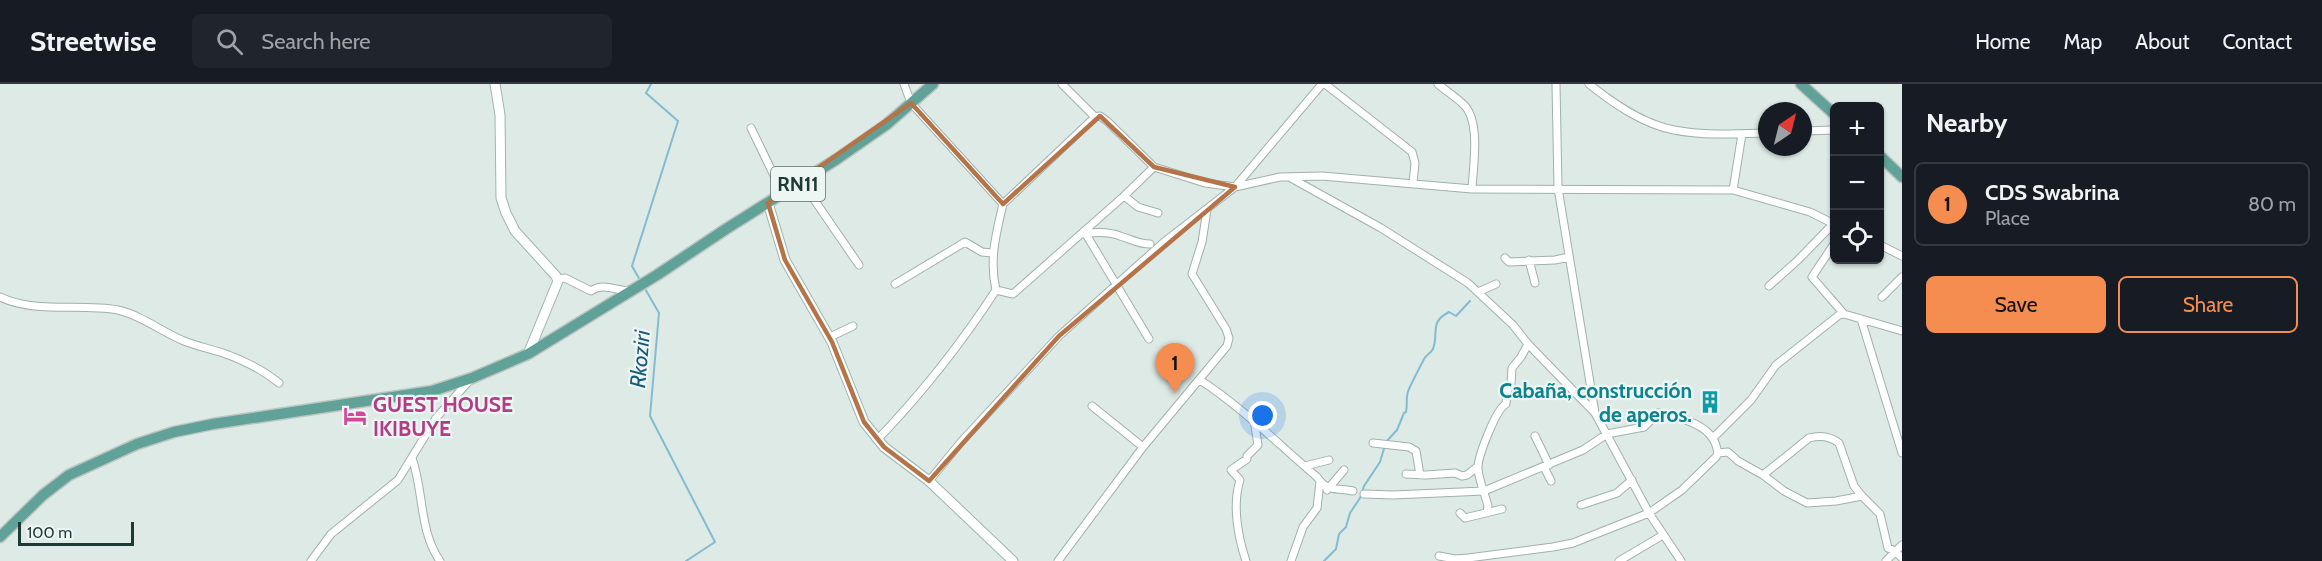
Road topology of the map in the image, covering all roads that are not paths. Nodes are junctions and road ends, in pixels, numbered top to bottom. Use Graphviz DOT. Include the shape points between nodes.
graph roads {
  1 [pos="495,84"];
  2 [pos="904,84"];
  3 [pos="933,84"];
  4 [pos="1062,84"];
  5 [pos="1324,84"];
  6 [pos="1438,84"];
  7 [pos="1556,84"];
  8 [pos="1590,84"];
  9 [pos="1802,84"];
  10 [pos="911,103"];
  11 [pos="1830,110"];
  12 [pos="1095,117"];
  13 [pos="751,128"];
  14 [pos="1830,130"];
  15 [pos="1812,131"];
  16 [pos="1758,133"];
  17 [pos="1742,134"];
  18 [pos="1884,160"];
  19 [pos="1154,167"];
  20 [pos="1290,177"];
  21 [pos="1902,177"];
  22 [pos="802,182"];
  23 [pos="1413,183"];
  24 [pos="1235,187"];
  25 [pos="1558,188"];
  26 [pos="1472,189"];
  27 [pos="1733,190"];
  28 [pos="783,194"];
  29 [pos="1124,196"];
  30 [pos="768,203"];
  31 [pos="1003,204"];
  32 [pos="1207,210"];
  33 [pos="1158,213"];
  34 [pos="1830,221"];
  35 [pos="1830,227"];
  36 [pos="1084,232"];
  37 [pos="1150,244"];
  38 [pos="1884,247"];
  39 [pos="1830,250"];
  40 [pos="992,253"];
  41 [pos="1902,256"];
  42 [pos="1569,257"];
  43 [pos="1505,258"];
  44 [pos="1529,260"];
  45 [pos="859,265"];
  46 [pos="1902,276"];
  47 [pos="557,279"];
  48 [pos="1535,283"];
  49 [pos="895,284"];
  50 [pos="1496,284"];
  51 [pos="1769,286"];
  52 [pos="1117,287"];
  53 [pos="635,288"];
  54 [pos="996,290"];
  55 [pos="1478,292"];
  56 [pos="0,297"];
  57 [pos="1882,297"];
  58 [pos="1844,314"];
  59 [pos="1861,319"];
  60 [pos="854,326"];
  61 [pos="1902,331"];
  62 [pos="830,337"];
  63 [pos="1149,339"];
  64 [pos="1528,344"];
  65 [pos="528,354"];
  66 [pos="472,378"];
  67 [pos="1200,380"];
  68 [pos="279,383"];
  69 [pos="1092,406"];
  70 [pos="1595,413"];
  71 [pos="1254,420"];
  72 [pos="1607,434"];
  73 [pos="1272,436"];
  74 [pos="1535,436"];
  75 [pos="1713,438"];
  76 [pos="878,439"];
  77 [pos="1373,443"];
  78 [pos="1258,445"];
  79 [pos="1143,447"];
  80 [pos="1718,453"];
  81 [pos="1902,453"];
  82 [pos="412,458"];
  83 [pos="1329,459"];
  84 [pos="1305,466"];
  85 [pos="1546,466"];
  86 [pos="1478,467"];
  87 [pos="1344,470"];
  88 [pos="1406,474"];
  89 [pos="1420,475"];
  90 [pos="1763,475"];
  91 [pos="1632,480"];
  92 [pos="929,481"];
  93 [pos="1551,481"];
  94 [pos="1320,482"];
  95 [pos="1328,489"];
  96 [pos="1353,491"];
  97 [pos="1484,491"];
  98 [pos="1364,494"];
  99 [pos="1319,495"];
  100 [pos="1862,496"];
  101 [pos="1581,505"];
  102 [pos="1502,509"];
  103 [pos="1487,512"];
  104 [pos="1460,513"];
  105 [pos="1649,513"];
  106 [pos="1663,535"];
  107 [pos="0,537"];
  108 [pos="1899,548"];
  109 [pos="1439,556"];
  110 [pos="1902,558"];
  111 [pos="1488,559"];
  112 [pos="311,561"];
  113 [pos="440,561"];
  114 [pos="1013,561"];
  115 [pos="1058,561"];
  116 [pos="1246,561"];
  117 [pos="1290,561"];
  118 [pos="1619,561"];
  119 [pos="1681,561"];
  120 [pos="1886,561"];
  1 -- 47 [label="street" via="500,115 501,198 515,231"];
  2 -- 10 [label="street"];
  3 -- 10 [label="main road, RN11"];
  4 -- 12 [label="street"];
  5 -- 23 [label="street" via="1412,152"];
  5 -- 24 [label="street"];
  6 -- 26 [label="street" via="1465,106 1471,116"];
  7 -- 25 [label="street"];
  8 -- 17 [label="street" via="1624,109 1669,129"];
  9 -- 11 [label="main road"];
  10 -- 22 [label="main road, RN11" via="886,125"];
  10 -- 31 [label="street"];
  12 -- 19 [label="street" via="1107,121"];
  12 -- 31 [label="street"];
  13 -- 28 [label="street"];
  14 -- 15 [label="street"];
  16 -- 17 [label="street"];
  17 -- 27 [label="street"];
  18 -- 21 [label="main road"];
  19 -- 24 [label="street" via="1205,183"];
  19 -- 29 [label="street"];
  20 -- 23 [label="street"];
  20 -- 24 [label="street"];
  20 -- 55 [label="street" via="1381,228"];
  22 -- 28 [label="main road, RN11"];
  22 -- 45 [label="street"];
  23 -- 26 [label="street"];
  24 -- 32 [label="street"];
  25 -- 26 [label="street"];
  25 -- 27 [label="street"];
  25 -- 42 [label="street"];
  27 -- 34 [label="street"];
  28 -- 30 [label="main road, RN11"];
  29 -- 33 [label="street" via="1138,207"];
  29 -- 36 [label="street"];
  30 -- 53 [label="main road, RN11"];
  30 -- 62 [label="street" via="785,260"];
  31 -- 40 [label="street"];
  32 -- 52 [label="street" via="1164,242"];
  32 -- 67 [label="street" via="1191,274 1229,338"];
  35 -- 51 [label="street"];
  36 -- 37 [label="street" via="1119,235"];
  36 -- 52 [label="street"];
  36 -- 54 [label="street" via="1013,294"];
  38 -- 41 [label="street"];
  39 -- 58 [label="street" via="1812,277"];
  40 -- 49 [label="street" via="965,242"];
  40 -- 54 [label="street"];
  42 -- 44 [label="street"];
  42 -- 70 [label="street"];
  43 -- 44 [label="street"];
  44 -- 48 [label="street"];
  46 -- 57 [label="street"];
  47 -- 53 [label="street" via="565,278 591,291 598,286 621,291"];
  47 -- 65 [label="street"];
  50 -- 55 [label="street"];
  52 -- 63 [label="street"];
  52 -- 92 [label="street" via="1059,336"];
  53 -- 65 [label="main road, RN11"];
  54 -- 76 [label="street" via="930,382"];
  55 -- 64 [label="street"];
  56 -- 68 [label="street" via="30,305 118,310 182,340 233,357"];
  58 -- 59 [label="street"];
  58 -- 75 [label="street" via="1776,365 1751,400"];
  59 -- 61 [label="street"];
  59 -- 81 [label="street"];
  60 -- 62 [label="street"];
  62 -- 76 [label="street" via="864,422"];
  64 -- 70 [label="street"];
  64 -- 86 [label="street" via="1512,368 1506,404 1492,420"];
  65 -- 66 [label="main road, RN11"];
  66 -- 82 [label="street" via="436,418"];
  66 -- 107 [label="main road, RN11" via="432,391 213,424 147,441 69,475"];
  67 -- 71 [label="street"];
  67 -- 79 [label="street"];
  69 -- 79 [label="street"];
  70 -- 72 [label="street"];
  71 -- 73 [label="street"];
  71 -- 78 [label="street"];
  72 -- 75 [label="street" via="1644,427 1658,413 1674,416"];
  72 -- 85 [label="street" via="1583,450"];
  72 -- 91 [label="street"];
  73 -- 78 [label="street"];
  73 -- 84 [label="street"];
  74 -- 85 [label="street"];
  75 -- 80 [label="street"];
  76 -- 92 [label="street"];
  77 -- 89 [label="street" via="1416,451"];
  78 -- 116 [label="street" via="1231,470 1240,480 1237,522"];
  79 -- 115 [label="street"];
  80 -- 90 [label="street" via="1728,452"];
  80 -- 105 [label="street" via="1682,490"];
  82 -- 112 [label="street" via="393,485 331,534"];
  82 -- 113 [label="street" via="430,543"];
  83 -- 84 [label="street"];
  84 -- 94 [label="street"];
  85 -- 93 [label="street"];
  85 -- 97 [label="street"];
  86 -- 89 [label="street" via="1467,475"];
  86 -- 97 [label="street"];
  87 -- 95 [label="street"];
  88 -- 89 [label="street"];
  90 -- 100 [label="street" via="1807,503"];
  90 -- 100 [label="street" via="1809,438 1830,437 1839,443 1854,486"];
  91 -- 101 [label="street" via="1617,493"];
  91 -- 105 [label="street"];
  92 -- 114 [label="street"];
  94 -- 95 [label="street"];
  94 -- 99 [label="street"];
  95 -- 96 [label="street"];
  95 -- 99 [label="street"];
  97 -- 98 [label="street"];
  97 -- 103 [label="street"];
  99 -- 117 [label="street" via="1317,508"];
  100 -- 108 [label="street" via="1880,514 1888,548"];
  102 -- 103 [label="street"];
  103 -- 104 [label="street" via="1465,518"];
  105 -- 106 [label="street"];
  105 -- 111 [label="street" via="1573,543"];
  106 -- 118 [label="street"];
  106 -- 119 [label="street"];
  108 -- 110 [label="street"];
  108 -- 120 [label="street"];
  109 -- 111 [label="street"];
}
